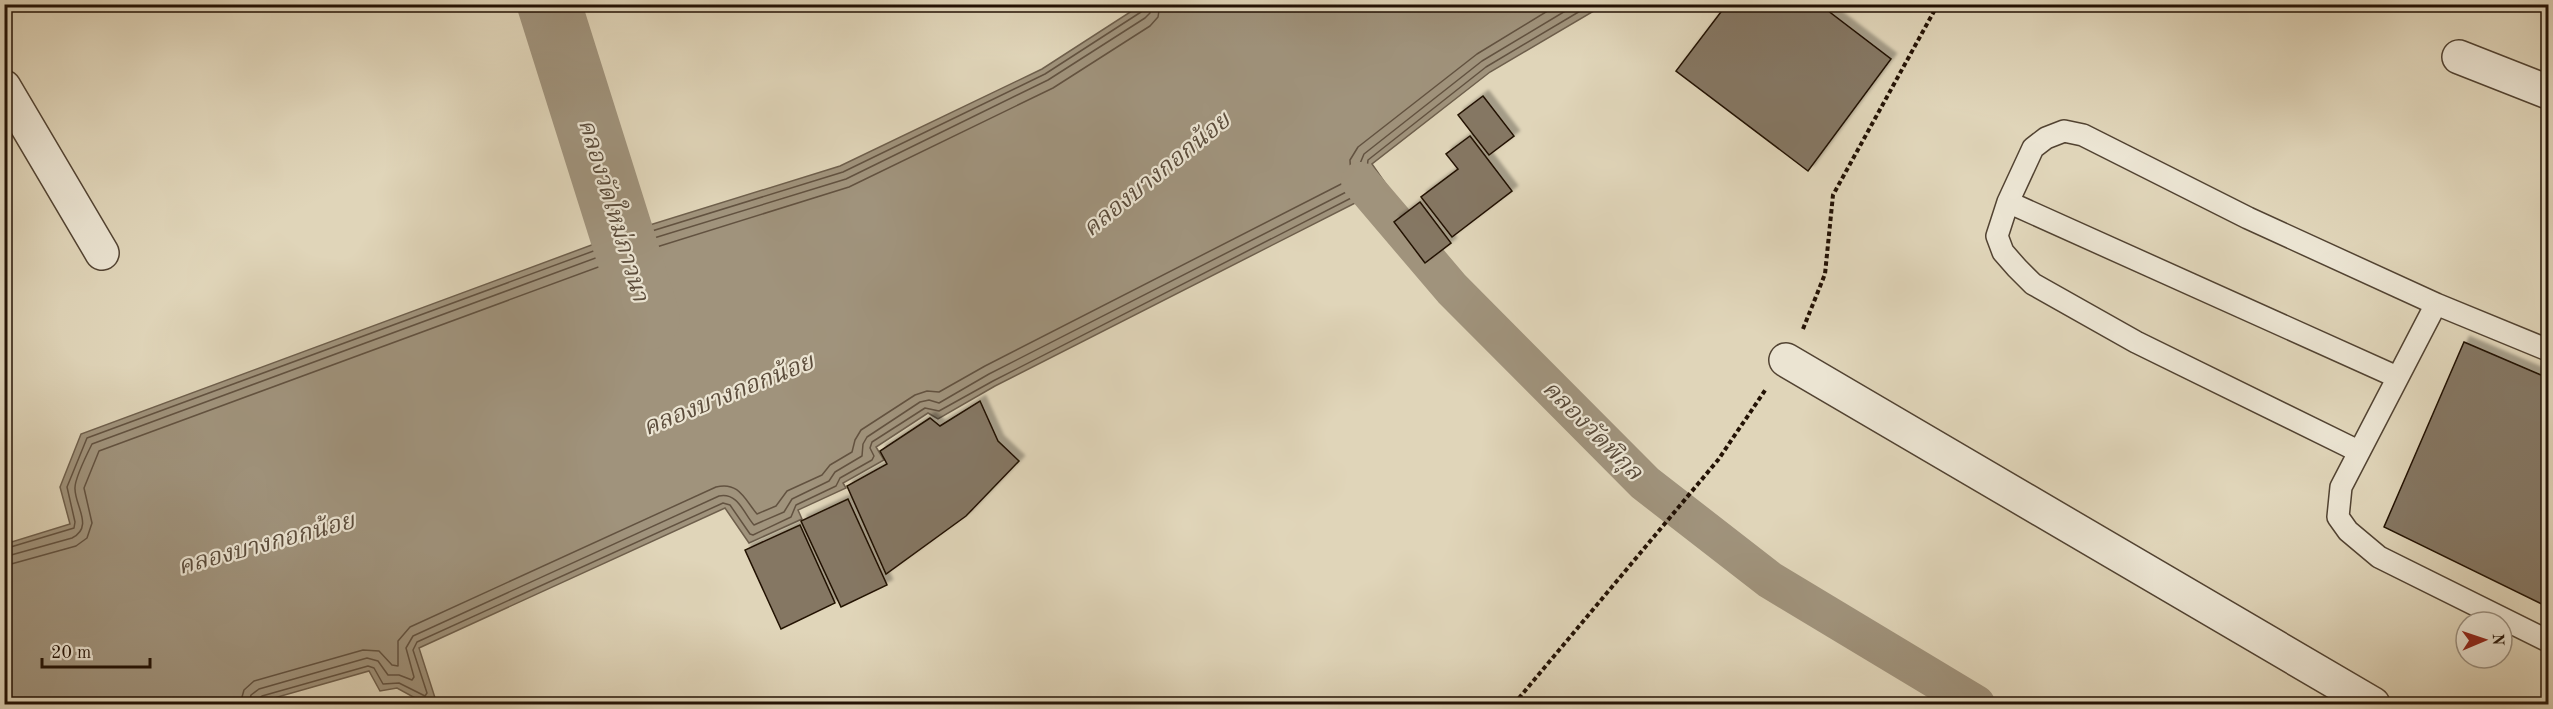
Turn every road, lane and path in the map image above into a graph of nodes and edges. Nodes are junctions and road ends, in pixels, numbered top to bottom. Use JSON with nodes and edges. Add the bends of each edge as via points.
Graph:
{"nodes":[{"id":1,"x":1938,"y":4,"type":"edge"},
{"id":2,"x":2459,"y":57,"type":"dead end"},
{"id":3,"x":4,"y":87,"type":"edge"},
{"id":4,"x":2548,"y":92,"type":"edge"},
{"id":5,"x":2008,"y":201,"type":"junction"},
{"id":6,"x":102,"y":254,"type":"dead end"},
{"id":7,"x":2436,"y":304,"type":"junction"},
{"id":8,"x":2548,"y":350,"type":"edge"},
{"id":9,"x":1786,"y":360,"type":"junction"},
{"id":10,"x":2397,"y":378,"type":"junction"},
{"id":11,"x":2358,"y":451,"type":"junction"},
{"id":12,"x":2548,"y":641,"type":"edge"},
{"id":13,"x":1514,"y":705,"type":"edge"},
{"id":14,"x":2373,"y":705,"type":"edge"}],
"edges":[{"from":1,"to":9,"type":"path","via":[[1833,195],[1825,274],[1806,324]]},
{"from":2,"to":4,"type":"street"},
{"from":3,"to":6,"type":"street"},
{"from":5,"to":7,"type":"lane","via":[[2033,148],[2064,131],[2083,135],[2248,218]]},
{"from":5,"to":10,"type":"lane"},
{"from":5,"to":11,"type":"lane","via":[[1998,236],[2003,252],[2033,284],[2136,342]]},
{"from":7,"to":8,"type":"lane"},
{"from":7,"to":10,"type":"lane"},
{"from":9,"to":13,"type":"path","via":[[1718,460]]},
{"from":9,"to":14,"type":"street"},
{"from":10,"to":11,"type":"lane"},
{"from":11,"to":12,"type":"lane","via":[[2341,487],[2338,504],[2338,517],[2348,531],[2379,556]]}]}
